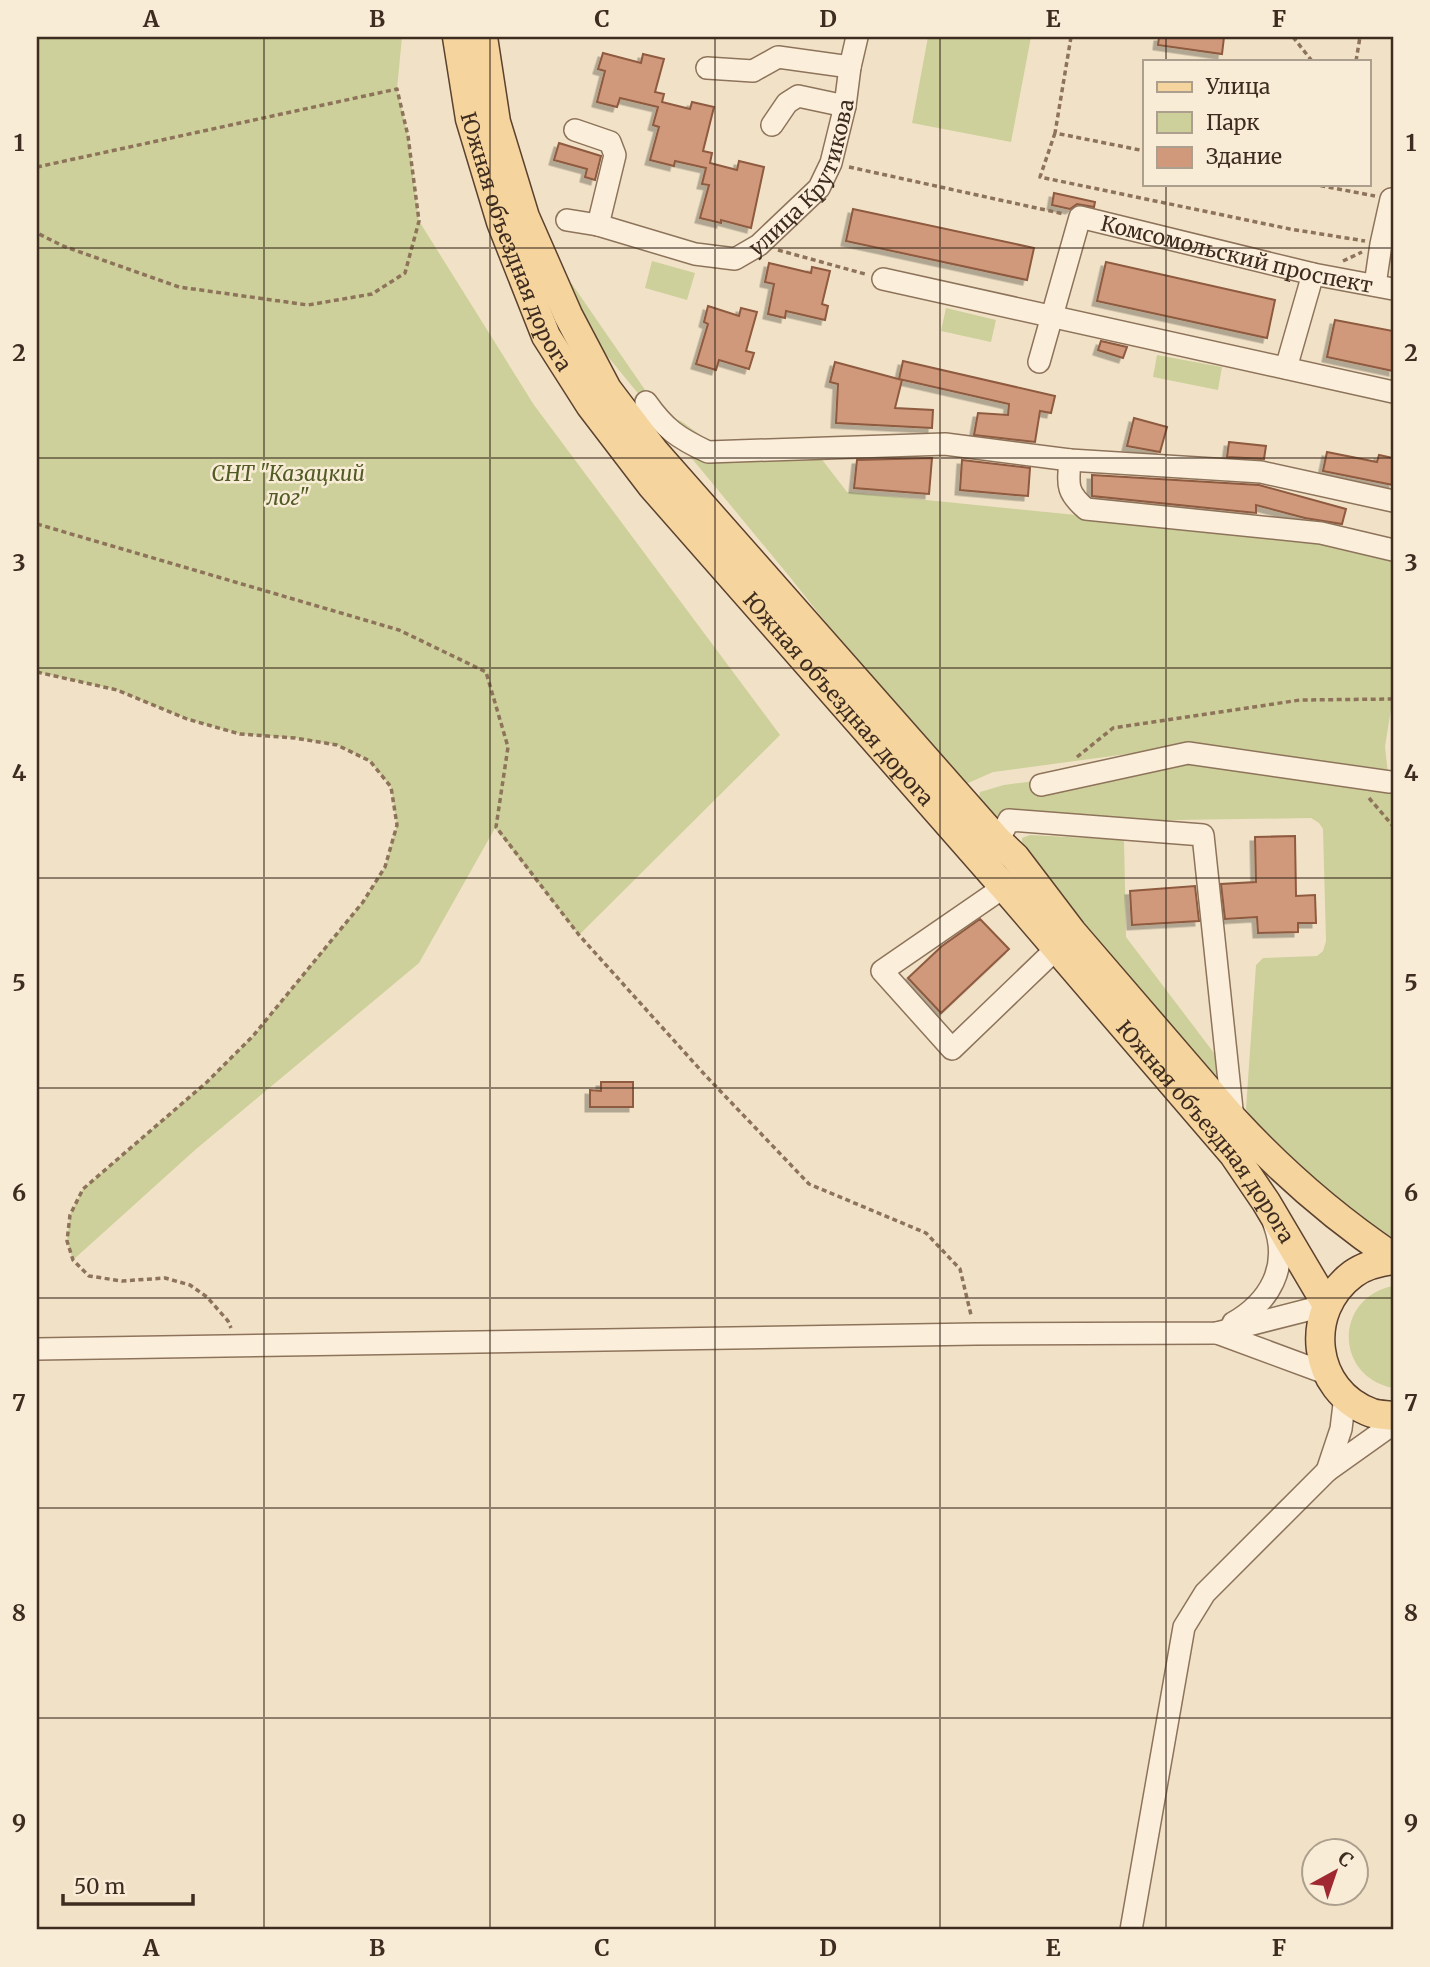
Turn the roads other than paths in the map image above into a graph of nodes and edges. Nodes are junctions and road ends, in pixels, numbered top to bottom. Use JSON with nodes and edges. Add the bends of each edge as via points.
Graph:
{"nodes":[{"id":1,"x":457,"y":37,"type":"edge"},
{"id":2,"x":483,"y":37,"type":"edge"},
{"id":3,"x":857,"y":37,"type":"edge"},
{"id":4,"x":850,"y":67,"type":"junction"},
{"id":5,"x":707,"y":68,"type":"dead end"},
{"id":6,"x":845,"y":106,"type":"junction"},
{"id":7,"x":772,"y":125,"type":"dead end"},
{"id":8,"x":575,"y":130,"type":"dead end"},
{"id":9,"x":1392,"y":200,"type":"edge"},
{"id":10,"x":567,"y":220,"type":"dead end"},
{"id":11,"x":598,"y":225,"type":"junction"},
{"id":12,"x":1314,"y":274,"type":"junction"},
{"id":13,"x":883,"y":279,"type":"road end"},
{"id":14,"x":1384,"y":287,"type":"edge"},
{"id":15,"x":1052,"y":315,"type":"junction"},
{"id":16,"x":1040,"y":362,"type":"dead end"},
{"id":17,"x":1286,"y":368,"type":"junction"},
{"id":18,"x":1393,"y":392,"type":"edge"},
{"id":19,"x":646,"y":402,"type":"dead end"},
{"id":20,"x":1070,"y":460,"type":"junction"},
{"id":21,"x":1393,"y":500,"type":"edge"},
{"id":22,"x":1393,"y":550,"type":"edge"},
{"id":23,"x":1390,"y":782,"type":"dead end"},
{"id":24,"x":1041,"y":785,"type":"dead end"},
{"id":25,"x":987,"y":849,"type":"junction"},
{"id":26,"x":1004,"y":887,"type":"junction"},
{"id":27,"x":1056,"y":949,"type":"junction"},
{"id":28,"x":1233,"y":1119,"type":"junction"},
{"id":29,"x":1266,"y":1202,"type":"junction"},
{"id":30,"x":1393,"y":1259,"type":"edge"},
{"id":31,"x":1327,"y":1305,"type":"junction"},
{"id":32,"x":1217,"y":1332,"type":"junction"},
{"id":33,"x":37,"y":1349,"type":"edge"},
{"id":34,"x":1336,"y":1385,"type":"junction"},
{"id":35,"x":1393,"y":1416,"type":"edge"},
{"id":36,"x":1393,"y":1424,"type":"edge"},
{"id":37,"x":1327,"y":1471,"type":"junction"},
{"id":38,"x":1131,"y":1930,"type":"edge"}],
"edges":[{"from":1,"to":25,"type":"main road","name":"Южная объездная дорога","via":[[470,119],[501,222],[546,336],[590,405],[652,486]]},
{"from":2,"to":25,"type":"main road","name":"Южная объездная дорога","via":[[496,122],[525,217],[607,389],[654,451],[771,581]]},
{"from":3,"to":4,"type":"street","name":"улица Крутикова"},
{"from":4,"to":5,"type":"street","via":[[778,57],[752,71]]},
{"from":4,"to":6,"type":"street","name":"улица Крутикова"},
{"from":6,"to":7,"type":"street","via":[[798,96],[786,103]]},
{"from":6,"to":11,"type":"street","name":"улица Крутикова","via":[[831,163],[819,188],[759,245],[735,259],[695,254]]},
{"from":8,"to":11,"type":"street","via":[[610,142],[615,155]]},
{"from":9,"to":14,"type":"street","via":[[1381,244]]},
{"from":10,"to":11,"type":"street","name":"улица Крутикова"},
{"from":12,"to":14,"type":"street","name":"Комсомольский проспект"},
{"from":12,"to":15,"type":"street","name":"Комсомольский проспект","via":[[1080,217]]},
{"from":12,"to":17,"type":"street"},
{"from":13,"to":15,"type":"street"},
{"from":15,"to":16,"type":"street"},
{"from":15,"to":17,"type":"street"},
{"from":17,"to":18,"type":"street"},
{"from":19,"to":20,"type":"street","via":[[662,425],[708,452],[945,444]]},
{"from":20,"to":21,"type":"street","via":[[1261,472]]},
{"from":20,"to":22,"type":"street","via":[[1068,487],[1086,509],[1321,533]]},
{"from":23,"to":24,"type":"street","via":[[1188,753]]},
{"from":25,"to":26,"type":"main road","name":"Южная объездная дорога"},
{"from":25,"to":28,"type":"main road","name":"Южная объездная дорога","via":[[1015,858],[1072,932]]},
{"from":25,"to":28,"type":"street","via":[[1009,820],[1203,835]]},
{"from":26,"to":27,"type":"main road","name":"Южная объездная дорога"},
{"from":26,"to":27,"type":"street","via":[[882,971],[952,1049]]},
{"from":27,"to":29,"type":"main road","name":"Южная объездная дорога","via":[[1234,1155]]},
{"from":28,"to":30,"type":"main road","name":"Южная объездная дорога","via":[[1317,1200]]},
{"from":29,"to":31,"type":"main road","name":"Южная объездная дорога"},
{"from":29,"to":32,"type":"street","via":[[1279,1236],[1275,1279],[1264,1300]]},
{"from":30,"to":31,"type":"main road","via":[[1355,1272]]},
{"from":31,"to":32,"type":"street"},
{"from":31,"to":34,"type":"main road","via":[[1320,1327],[1320,1351]]},
{"from":32,"to":33,"type":"street"},
{"from":32,"to":34,"type":"street"},
{"from":34,"to":35,"type":"main road","via":[[1372,1413]]},
{"from":34,"to":37,"type":"street","via":[[1341,1429]]},
{"from":36,"to":37,"type":"street"},
{"from":37,"to":38,"type":"street","via":[[1205,1593],[1184,1627]]}]}
